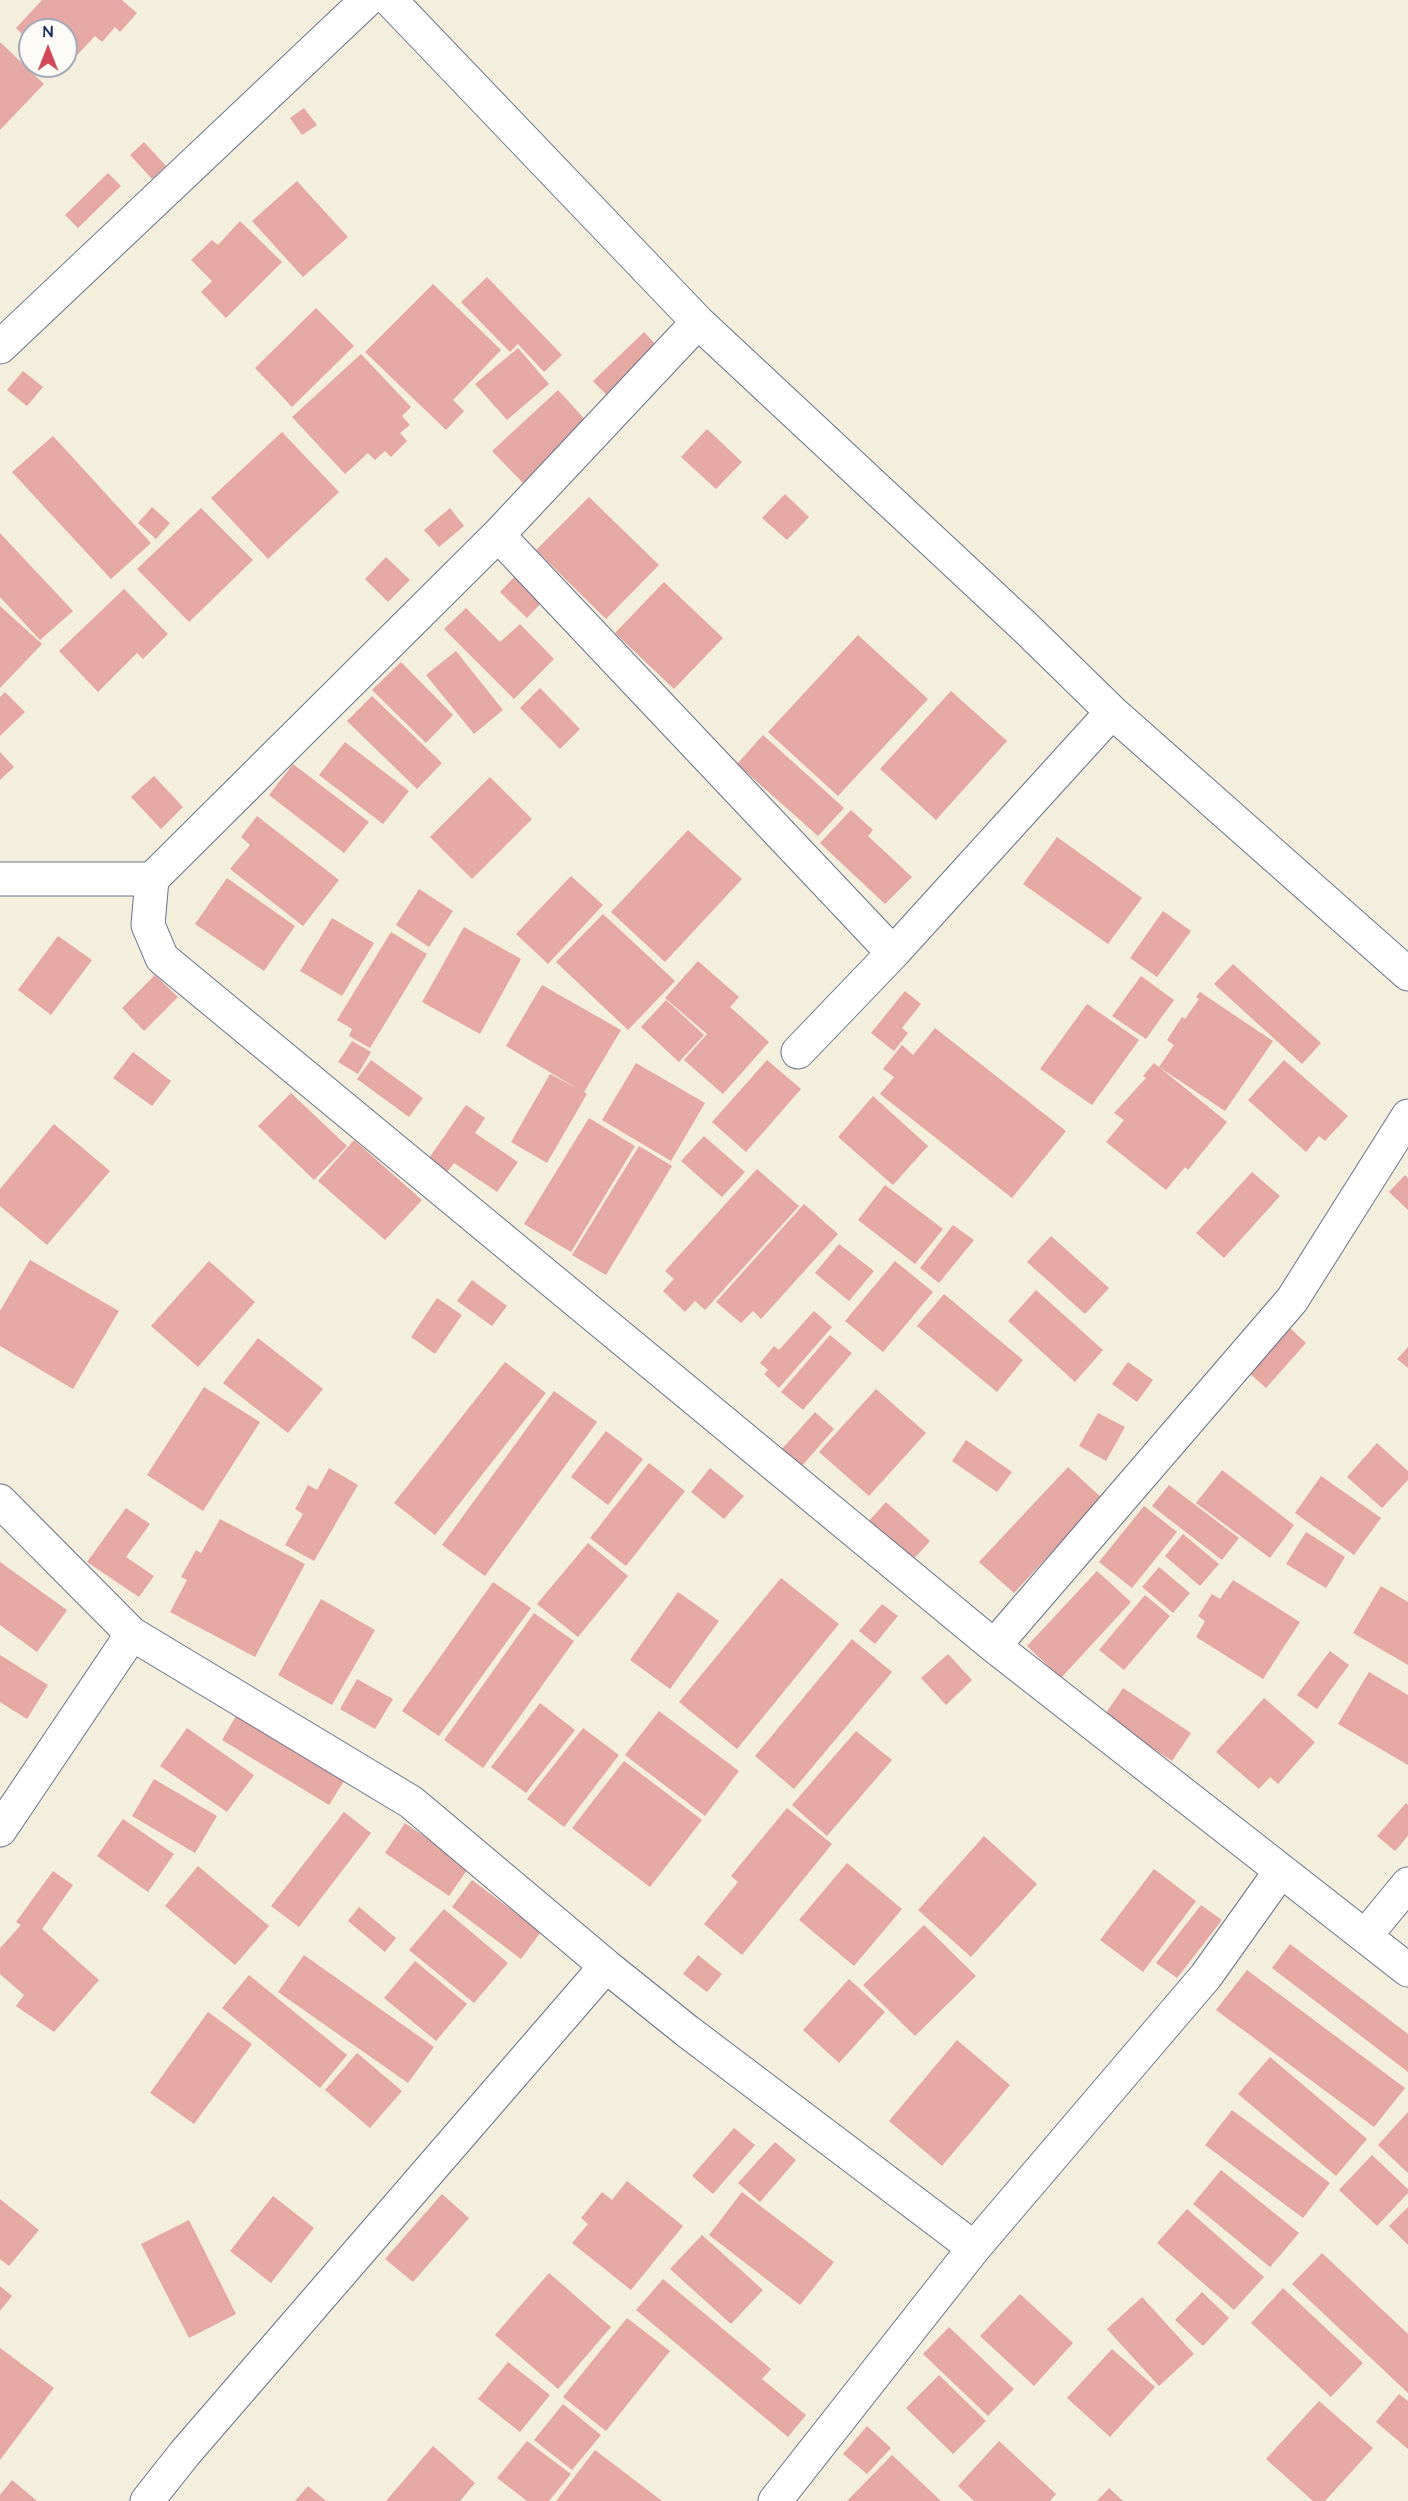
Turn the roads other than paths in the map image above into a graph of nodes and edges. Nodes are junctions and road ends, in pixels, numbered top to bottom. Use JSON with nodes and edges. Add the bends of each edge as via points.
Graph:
{"nodes":[{"id":1,"x":367,"y":0,"type":"edge"},
{"id":2,"x":390,"y":0,"type":"edge"},
{"id":3,"x":698,"y":322,"type":"junction"},
{"id":4,"x":0,"y":347,"type":"edge"},
{"id":5,"x":498,"y":535,"type":"junction"},
{"id":6,"x":1112,"y":712,"type":"junction"},
{"id":7,"x":0,"y":879,"type":"edge"},
{"id":8,"x":152,"y":879,"type":"junction"},
{"id":9,"x":893,"y":953,"type":"junction"},
{"id":10,"x":1408,"y":974,"type":"edge"},
{"id":11,"x":798,"y":1052,"type":"dead end"},
{"id":12,"x":1408,"y":1116,"type":"edge"},
{"id":13,"x":0,"y":1502,"type":"edge"},
{"id":14,"x":132,"y":1634,"type":"junction"},
{"id":15,"x":994,"y":1646,"type":"junction"},
{"id":16,"x":0,"y":1830,"type":"edge"},
{"id":17,"x":1280,"y":1872,"type":"junction"},
{"id":18,"x":1408,"y":1884,"type":"edge"},
{"id":19,"x":1366,"y":1935,"type":"junction"},
{"id":20,"x":606,"y":1966,"type":"junction"},
{"id":21,"x":1408,"y":1970,"type":"edge"},
{"id":22,"x":974,"y":2248,"type":"junction"},
{"id":23,"x":147,"y":2501,"type":"edge"},
{"id":24,"x":775,"y":2501,"type":"edge"}],
"edges":[{"from":1,"to":4,"type":"street"},
{"from":2,"to":3,"type":"street"},
{"from":3,"to":5,"type":"street"},
{"from":3,"to":6,"type":"street"},
{"from":5,"to":8,"type":"street"},
{"from":5,"to":9,"type":"street"},
{"from":6,"to":9,"type":"street"},
{"from":6,"to":10,"type":"street"},
{"from":7,"to":8,"type":"street"},
{"from":8,"to":15,"type":"street","via":[[148,926],[162,958]]},
{"from":9,"to":11,"type":"street"},
{"from":12,"to":15,"type":"street","via":[[1292,1300]]},
{"from":13,"to":14,"type":"street"},
{"from":14,"to":16,"type":"street"},
{"from":14,"to":20,"type":"street","via":[[411,1802]]},
{"from":15,"to":17,"type":"street"},
{"from":17,"to":19,"type":"street"},
{"from":17,"to":22,"type":"street","via":[[1206,1976]]},
{"from":18,"to":19,"type":"street"},
{"from":19,"to":21,"type":"street"},
{"from":20,"to":22,"type":"street"},
{"from":20,"to":23,"type":"street"},
{"from":22,"to":24,"type":"street"}]}
